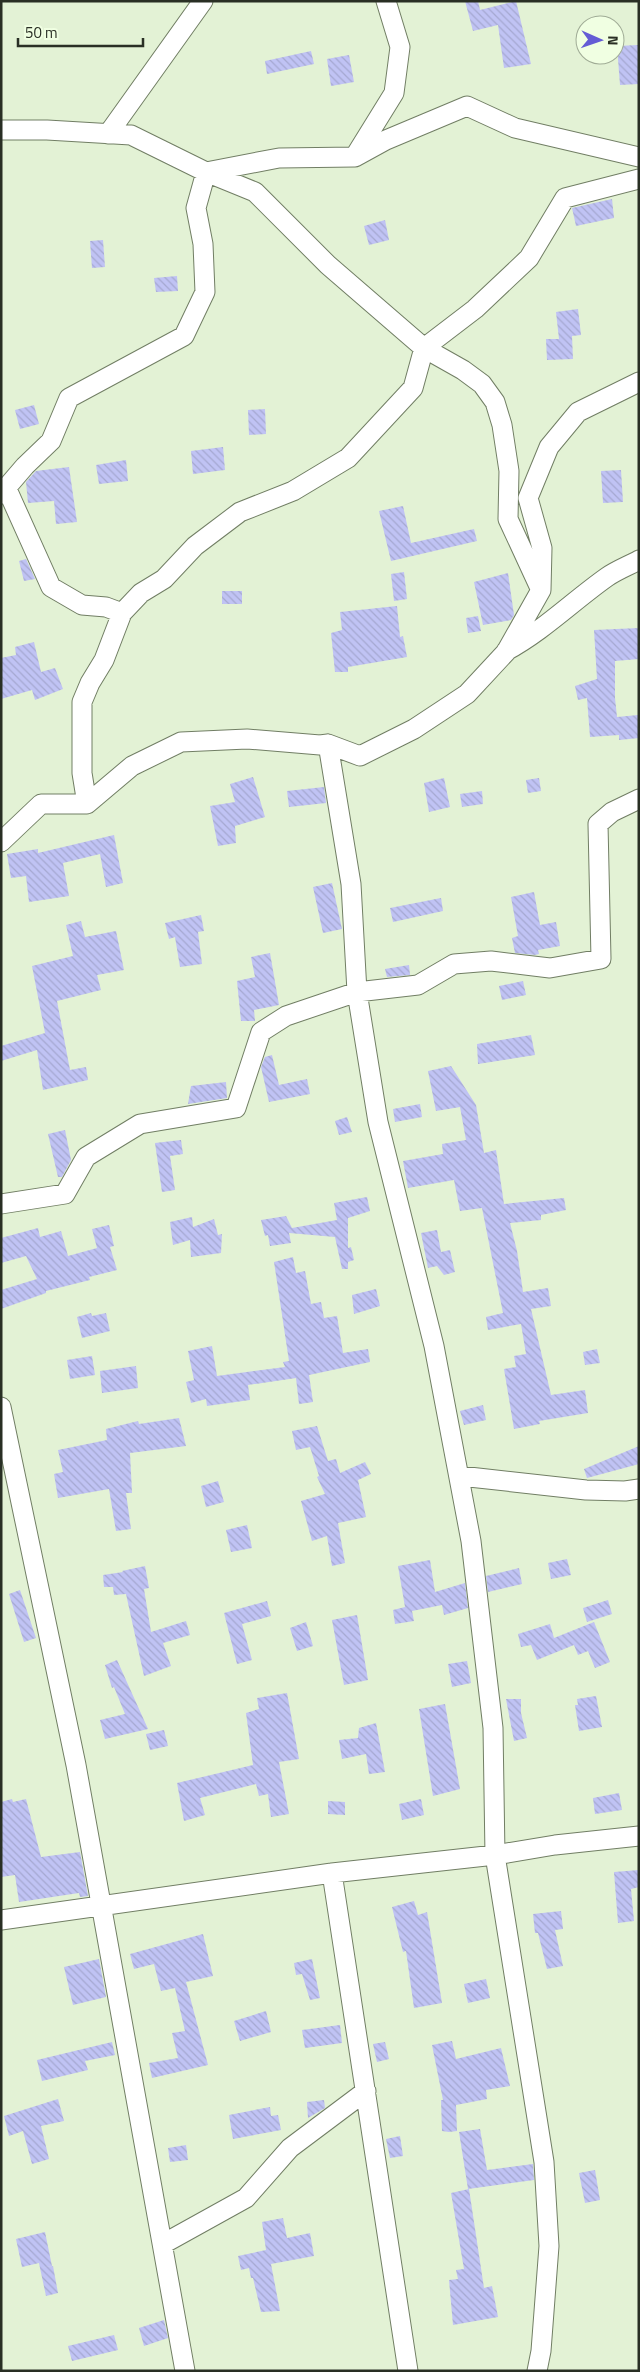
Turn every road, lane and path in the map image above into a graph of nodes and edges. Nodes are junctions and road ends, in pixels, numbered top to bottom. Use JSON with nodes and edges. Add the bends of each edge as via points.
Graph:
{"nodes":[{"id":1,"x":203,"y":1,"type":"edge"},
{"id":2,"x":386,"y":1,"type":"edge"},
{"id":3,"x":1,"y":130,"type":"edge"},
{"id":4,"x":108,"y":134,"type":"junction"},
{"id":5,"x":355,"y":157,"type":"junction"},
{"id":6,"x":639,"y":157,"type":"edge"},
{"id":7,"x":206,"y":172,"type":"junction"},
{"id":8,"x":639,"y":178,"type":"edge"},
{"id":9,"x":424,"y":348,"type":"junction"},
{"id":10,"x":639,"y":382,"type":"edge"},
{"id":11,"x":4,"y":491,"type":"edge"},
{"id":12,"x":639,"y":560,"type":"edge"},
{"id":13,"x":541,"y":590,"type":"junction"},
{"id":14,"x":122,"y":614,"type":"junction"},
{"id":15,"x":506,"y":652,"type":"junction"},
{"id":16,"x":328,"y":744,"type":"junction"},
{"id":17,"x":639,"y":799,"type":"edge"},
{"id":18,"x":87,"y":804,"type":"junction"},
{"id":19,"x":1,"y":842,"type":"edge"},
{"id":20,"x":357,"y":992,"type":"junction"},
{"id":21,"x":1,"y":1204,"type":"edge"},
{"id":22,"x":1,"y":1407,"type":"edge"},
{"id":23,"x":460,"y":1476,"type":"junction"},
{"id":24,"x":639,"y":1489,"type":"edge"},
{"id":25,"x":639,"y":1836,"type":"edge"},
{"id":26,"x":495,"y":1855,"type":"junction"},
{"id":27,"x":332,"y":1873,"type":"junction"},
{"id":28,"x":102,"y":1907,"type":"junction"},
{"id":29,"x":1,"y":1920,"type":"edge"},
{"id":30,"x":366,"y":2092,"type":"junction"},
{"id":31,"x":163,"y":2244,"type":"junction"},
{"id":32,"x":185,"y":2371,"type":"edge"},
{"id":33,"x":408,"y":2371,"type":"edge"},
{"id":34,"x":537,"y":2371,"type":"edge"}],
"edges":[{"from":1,"to":4,"type":"street"},
{"from":2,"to":5,"type":"street","via":[[400,47],[394,93]]},
{"from":3,"to":4,"type":"street"},
{"from":4,"to":7,"type":"street","via":[[131,135]]},
{"from":5,"to":6,"type":"street","via":[[386,140],[467,106],[515,128]]},
{"from":5,"to":7,"type":"street","via":[[279,158]]},
{"from":7,"to":9,"type":"street","via":[[255,192],[328,265]]},
{"from":7,"to":11,"type":"street","via":[[196,208],[203,244],[205,292],[184,336],[69,398],[51,441]]},
{"from":8,"to":9,"type":"street","via":[[565,198],[529,258],[475,309]]},
{"from":9,"to":13,"type":"street","via":[[464,370],[482,384],[494,402],[502,425],[508,471],[508,519]]},
{"from":9,"to":14,"type":"street","via":[[413,388],[348,458],[293,491],[240,512],[195,546],[164,579],[141,593]]},
{"from":10,"to":13,"type":"street","via":[[578,412],[549,447],[528,498],[542,548]]},
{"from":11,"to":14,"type":"street","via":[[51,587],[82,605],[106,607]]},
{"from":12,"to":15,"type":"street","via":[[609,576],[531,637]]},
{"from":13,"to":15,"type":"street"},
{"from":14,"to":18,"type":"street","via":[[104,660],[82,702],[82,773]]},
{"from":15,"to":16,"type":"street","via":[[467,694],[414,729],[360,756]]},
{"from":16,"to":18,"type":"street","via":[[247,739],[181,742],[132,766]]},
{"from":16,"to":20,"type":"street","via":[[351,884]]},
{"from":17,"to":20,"type":"street","via":[[612,812],[598,824],[601,959],[550,968],[491,960],[454,964],[418,984]]},
{"from":18,"to":19,"type":"street","via":[[41,804]]},
{"from":20,"to":21,"type":"street","via":[[286,1016],[261,1032],[236,1108],[140,1124],[86,1157],[65,1194]]},
{"from":20,"to":23,"type":"street","via":[[382,1140],[434,1346]]},
{"from":22,"to":28,"type":"street","via":[[76,1765]]},
{"from":23,"to":24,"type":"street","via":[[586,1490]]},
{"from":23,"to":26,"type":"street","via":[[493,1728]]},
{"from":25,"to":26,"type":"street"},
{"from":26,"to":27,"type":"street"},
{"from":26,"to":34,"type":"street","via":[[544,2162],[550,2246]]},
{"from":27,"to":28,"type":"street"},
{"from":27,"to":30,"type":"street"},
{"from":28,"to":29,"type":"street"},
{"from":28,"to":31,"type":"street"},
{"from":30,"to":31,"type":"street","via":[[290,2148],[246,2198]]},
{"from":30,"to":33,"type":"street"},
{"from":31,"to":32,"type":"street"}]}
